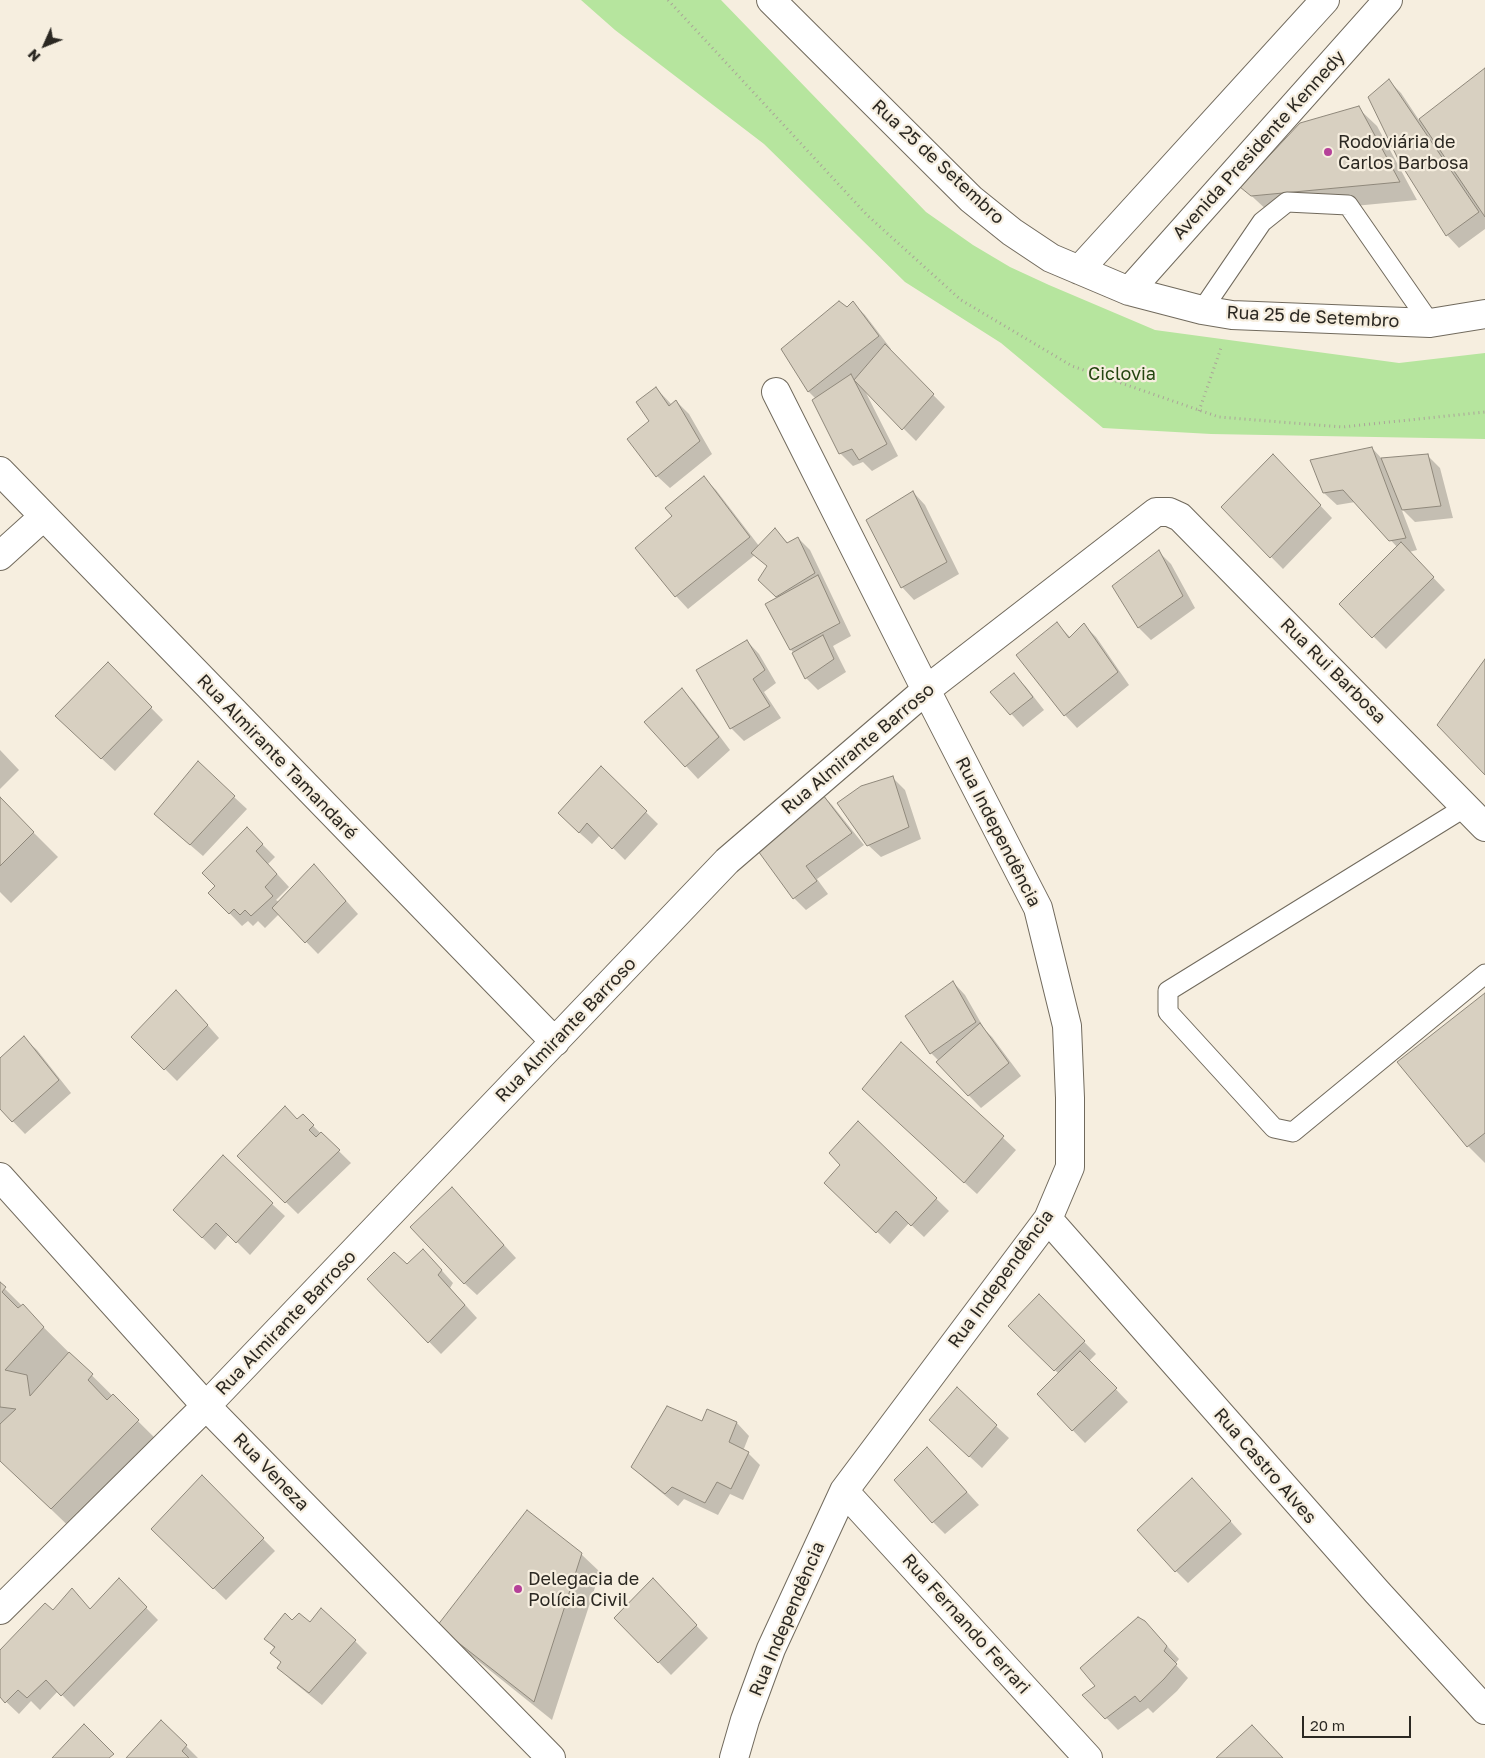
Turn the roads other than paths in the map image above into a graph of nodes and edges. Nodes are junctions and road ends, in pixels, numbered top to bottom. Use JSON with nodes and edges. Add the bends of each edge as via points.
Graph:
{"nodes":[{"id":1,"x":771,"y":0,"type":"edge"},
{"id":2,"x":1325,"y":0,"type":"edge"},
{"id":3,"x":1388,"y":0,"type":"edge"},
{"id":4,"x":1080,"y":270,"type":"junction"},
{"id":5,"x":1129,"y":290,"type":"junction"},
{"id":6,"x":1202,"y":310,"type":"junction"},
{"id":7,"x":1485,"y":314,"type":"edge"},
{"id":8,"x":1430,"y":323,"type":"junction"},
{"id":9,"x":776,"y":392,"type":"dead end"},
{"id":10,"x":0,"y":471,"type":"edge"},
{"id":11,"x":43,"y":517,"type":"junction"},
{"id":12,"x":1180,"y":517,"type":"joint"},
{"id":13,"x":0,"y":556,"type":"edge"},
{"id":14,"x":926,"y":690,"type":"junction"},
{"id":15,"x":1467,"y":806,"type":"junction"},
{"id":16,"x":1485,"y":827,"type":"edge"},
{"id":17,"x":1485,"y":974,"type":"edge"},
{"id":18,"x":555,"y":1042,"type":"junction"},
{"id":19,"x":0,"y":1177,"type":"edge"},
{"id":20,"x":1048,"y":1219,"type":"junction"},
{"id":21,"x":206,"y":1406,"type":"junction"},
{"id":22,"x":844,"y":1491,"type":"junction"},
{"id":23,"x":0,"y":1610,"type":"edge"},
{"id":24,"x":1485,"y":1710,"type":"edge"},
{"id":25,"x":551,"y":1758,"type":"edge"},
{"id":26,"x":734,"y":1758,"type":"edge"},
{"id":27,"x":1088,"y":1758,"type":"edge"}],
"edges":[{"from":1,"to":4,"type":"street","name":"Rua 25 de Setembro","via":[[971,199],[1051,258]]},
{"from":2,"to":4,"type":"street"},
{"from":3,"to":5,"type":"street","name":"Avenida Presidente Kennedy"},
{"from":4,"to":5,"type":"street","name":"Rua 25 de Setembro"},
{"from":5,"to":6,"type":"street","name":"Rua 25 de Setembro"},
{"from":6,"to":8,"type":"street","name":"Rua 25 de Setembro","via":[[1232,315]]},
{"from":6,"to":8,"type":"lane","via":[[1262,222],[1287,202],[1348,205]]},
{"from":7,"to":8,"type":"street","name":"Rua 25 de Setembro"},
{"from":9,"to":14,"type":"street","name":"Rua Independência"},
{"from":10,"to":11,"type":"street","name":"Rua Almirante Tamandaré"},
{"from":11,"to":13,"type":"street"},
{"from":11,"to":18,"type":"street","name":"Rua Almirante Tamandaré"},
{"from":12,"to":14,"type":"street","name":"Rua Almirante Barroso","via":[[1169,512],[1156,512]]},
{"from":12,"to":15,"type":"street","name":"Rua Rui Barbosa"},
{"from":14,"to":18,"type":"street","name":"Rua Almirante Barroso","via":[[727,861]]},
{"from":14,"to":20,"type":"street","name":"Rua Independência","via":[[1038,908],[1067,1026],[1070,1167]]},
{"from":15,"to":16,"type":"street","name":"Rua Rui Barbosa"},
{"from":15,"to":17,"type":"lane","via":[[1168,991],[1168,1012],[1274,1128],[1293,1132]]},
{"from":18,"to":21,"type":"street","name":"Rua Almirante Barroso"},
{"from":19,"to":21,"type":"street","name":"Rua Veneza"},
{"from":20,"to":22,"type":"street","name":"Rua Independência"},
{"from":20,"to":24,"type":"street","name":"Rua Castro Alves"},
{"from":21,"to":23,"type":"street","name":"Rua Almirante Barroso"},
{"from":21,"to":25,"type":"street","name":"Rua Veneza"},
{"from":22,"to":26,"type":"street","name":"Rua Independência","via":[[771,1649]]},
{"from":22,"to":27,"type":"street","name":"Rua Fernando Ferrari"}]}
